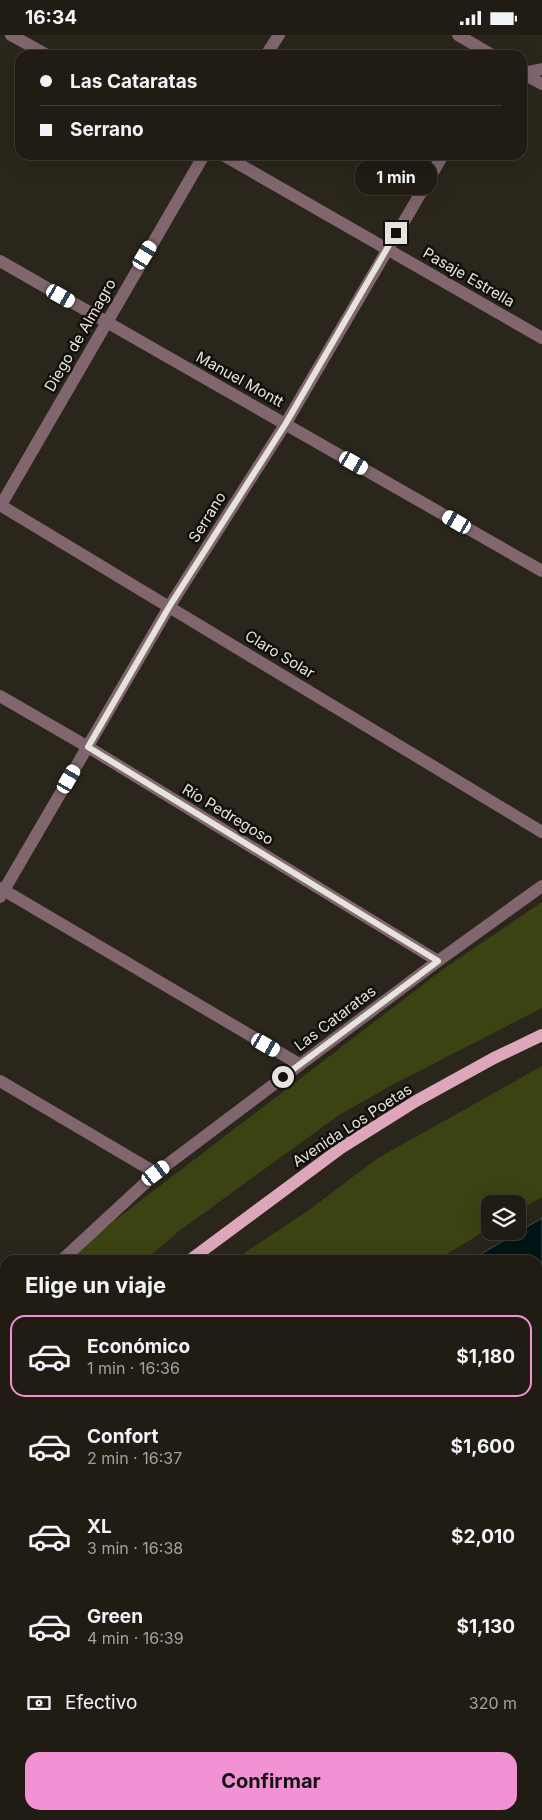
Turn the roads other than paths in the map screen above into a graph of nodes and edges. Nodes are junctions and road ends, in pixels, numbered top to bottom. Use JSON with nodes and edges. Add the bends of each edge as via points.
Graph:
{"nodes":[{"id":1,"x":11,"y":35,"type":"edge"},
{"id":2,"x":279,"y":35,"type":"edge"},
{"id":3,"x":458,"y":35,"type":"edge"},
{"id":4,"x":38,"y":50,"type":"edge"},
{"id":5,"x":269,"y":50,"type":"edge"},
{"id":6,"x":484,"y":50,"type":"edge"},
{"id":7,"x":542,"y":69,"type":"edge"},
{"id":8,"x":527,"y":72,"type":"edge"},
{"id":9,"x":527,"y":76,"type":"edge"},
{"id":10,"x":542,"y":85,"type":"edge"},
{"id":11,"x":201,"y":160,"type":"edge"},
{"id":12,"x":232,"y":160,"type":"edge"},
{"id":13,"x":440,"y":160,"type":"edge"},
{"id":14,"x":387,"y":249,"type":"junction"},
{"id":15,"x":0,"y":261,"type":"edge"},
{"id":16,"x":106,"y":322,"type":"junction"},
{"id":17,"x":542,"y":338,"type":"edge"},
{"id":18,"x":286,"y":423,"type":"junction"},
{"id":19,"x":0,"y":505,"type":"edge"},
{"id":20,"x":542,"y":571,"type":"edge"},
{"id":21,"x":169,"y":607,"type":"junction"},
{"id":22,"x":0,"y":696,"type":"edge"},
{"id":23,"x":88,"y":747,"type":"junction"},
{"id":24,"x":542,"y":832,"type":"edge"},
{"id":25,"x":542,"y":886,"type":"edge"},
{"id":26,"x":1,"y":892,"type":"edge"},
{"id":27,"x":438,"y":961,"type":"junction"},
{"id":28,"x":542,"y":1035,"type":"edge"},
{"id":29,"x":299,"y":1065,"type":"junction"},
{"id":30,"x":0,"y":1081,"type":"edge"},
{"id":31,"x":156,"y":1173,"type":"junction"},
{"id":32,"x":67,"y":1255,"type":"edge"},
{"id":33,"x":197,"y":1255,"type":"edge"}],
"edges":[{"from":1,"to":4,"type":"street"},
{"from":2,"to":5,"type":"street"},
{"from":3,"to":6,"type":"street"},
{"from":7,"to":8,"type":"street"},
{"from":9,"to":10,"type":"street"},
{"from":11,"to":16,"type":"street","name":"Diego de Almagro"},
{"from":12,"to":14,"type":"street","name":"Pasaje Estrella"},
{"from":13,"to":14,"type":"street","name":"Serrano"},
{"from":14,"to":17,"type":"street","name":"Pasaje Estrella"},
{"from":14,"to":18,"type":"street","name":"Serrano"},
{"from":15,"to":16,"type":"street","name":"Manuel Montt"},
{"from":16,"to":18,"type":"street","name":"Manuel Montt"},
{"from":16,"to":19,"type":"street","name":"Diego de Almagro"},
{"from":18,"to":20,"type":"street","name":"Manuel Montt"},
{"from":18,"to":21,"type":"street","name":"Serrano"},
{"from":19,"to":21,"type":"street","name":"Claro Solar"},
{"from":21,"to":23,"type":"street","name":"Serrano"},
{"from":21,"to":24,"type":"street","name":"Claro Solar"},
{"from":22,"to":23,"type":"street","name":"Río Pedregoso"},
{"from":23,"to":26,"type":"street","name":"Serrano"},
{"from":23,"to":27,"type":"street","name":"Río Pedregoso"},
{"from":25,"to":27,"type":"street","name":"Las Cataratas"},
{"from":26,"to":29,"type":"street"},
{"from":27,"to":29,"type":"street","name":"Las Cataratas"},
{"from":28,"to":33,"type":"main road","name":"Avenida Los Poetas","via":[[416,1101],[341,1148]]},
{"from":29,"to":31,"type":"street","name":"Las Cataratas"},
{"from":30,"to":31,"type":"street"},
{"from":31,"to":32,"type":"street","name":"Las Cataratas"}]}
